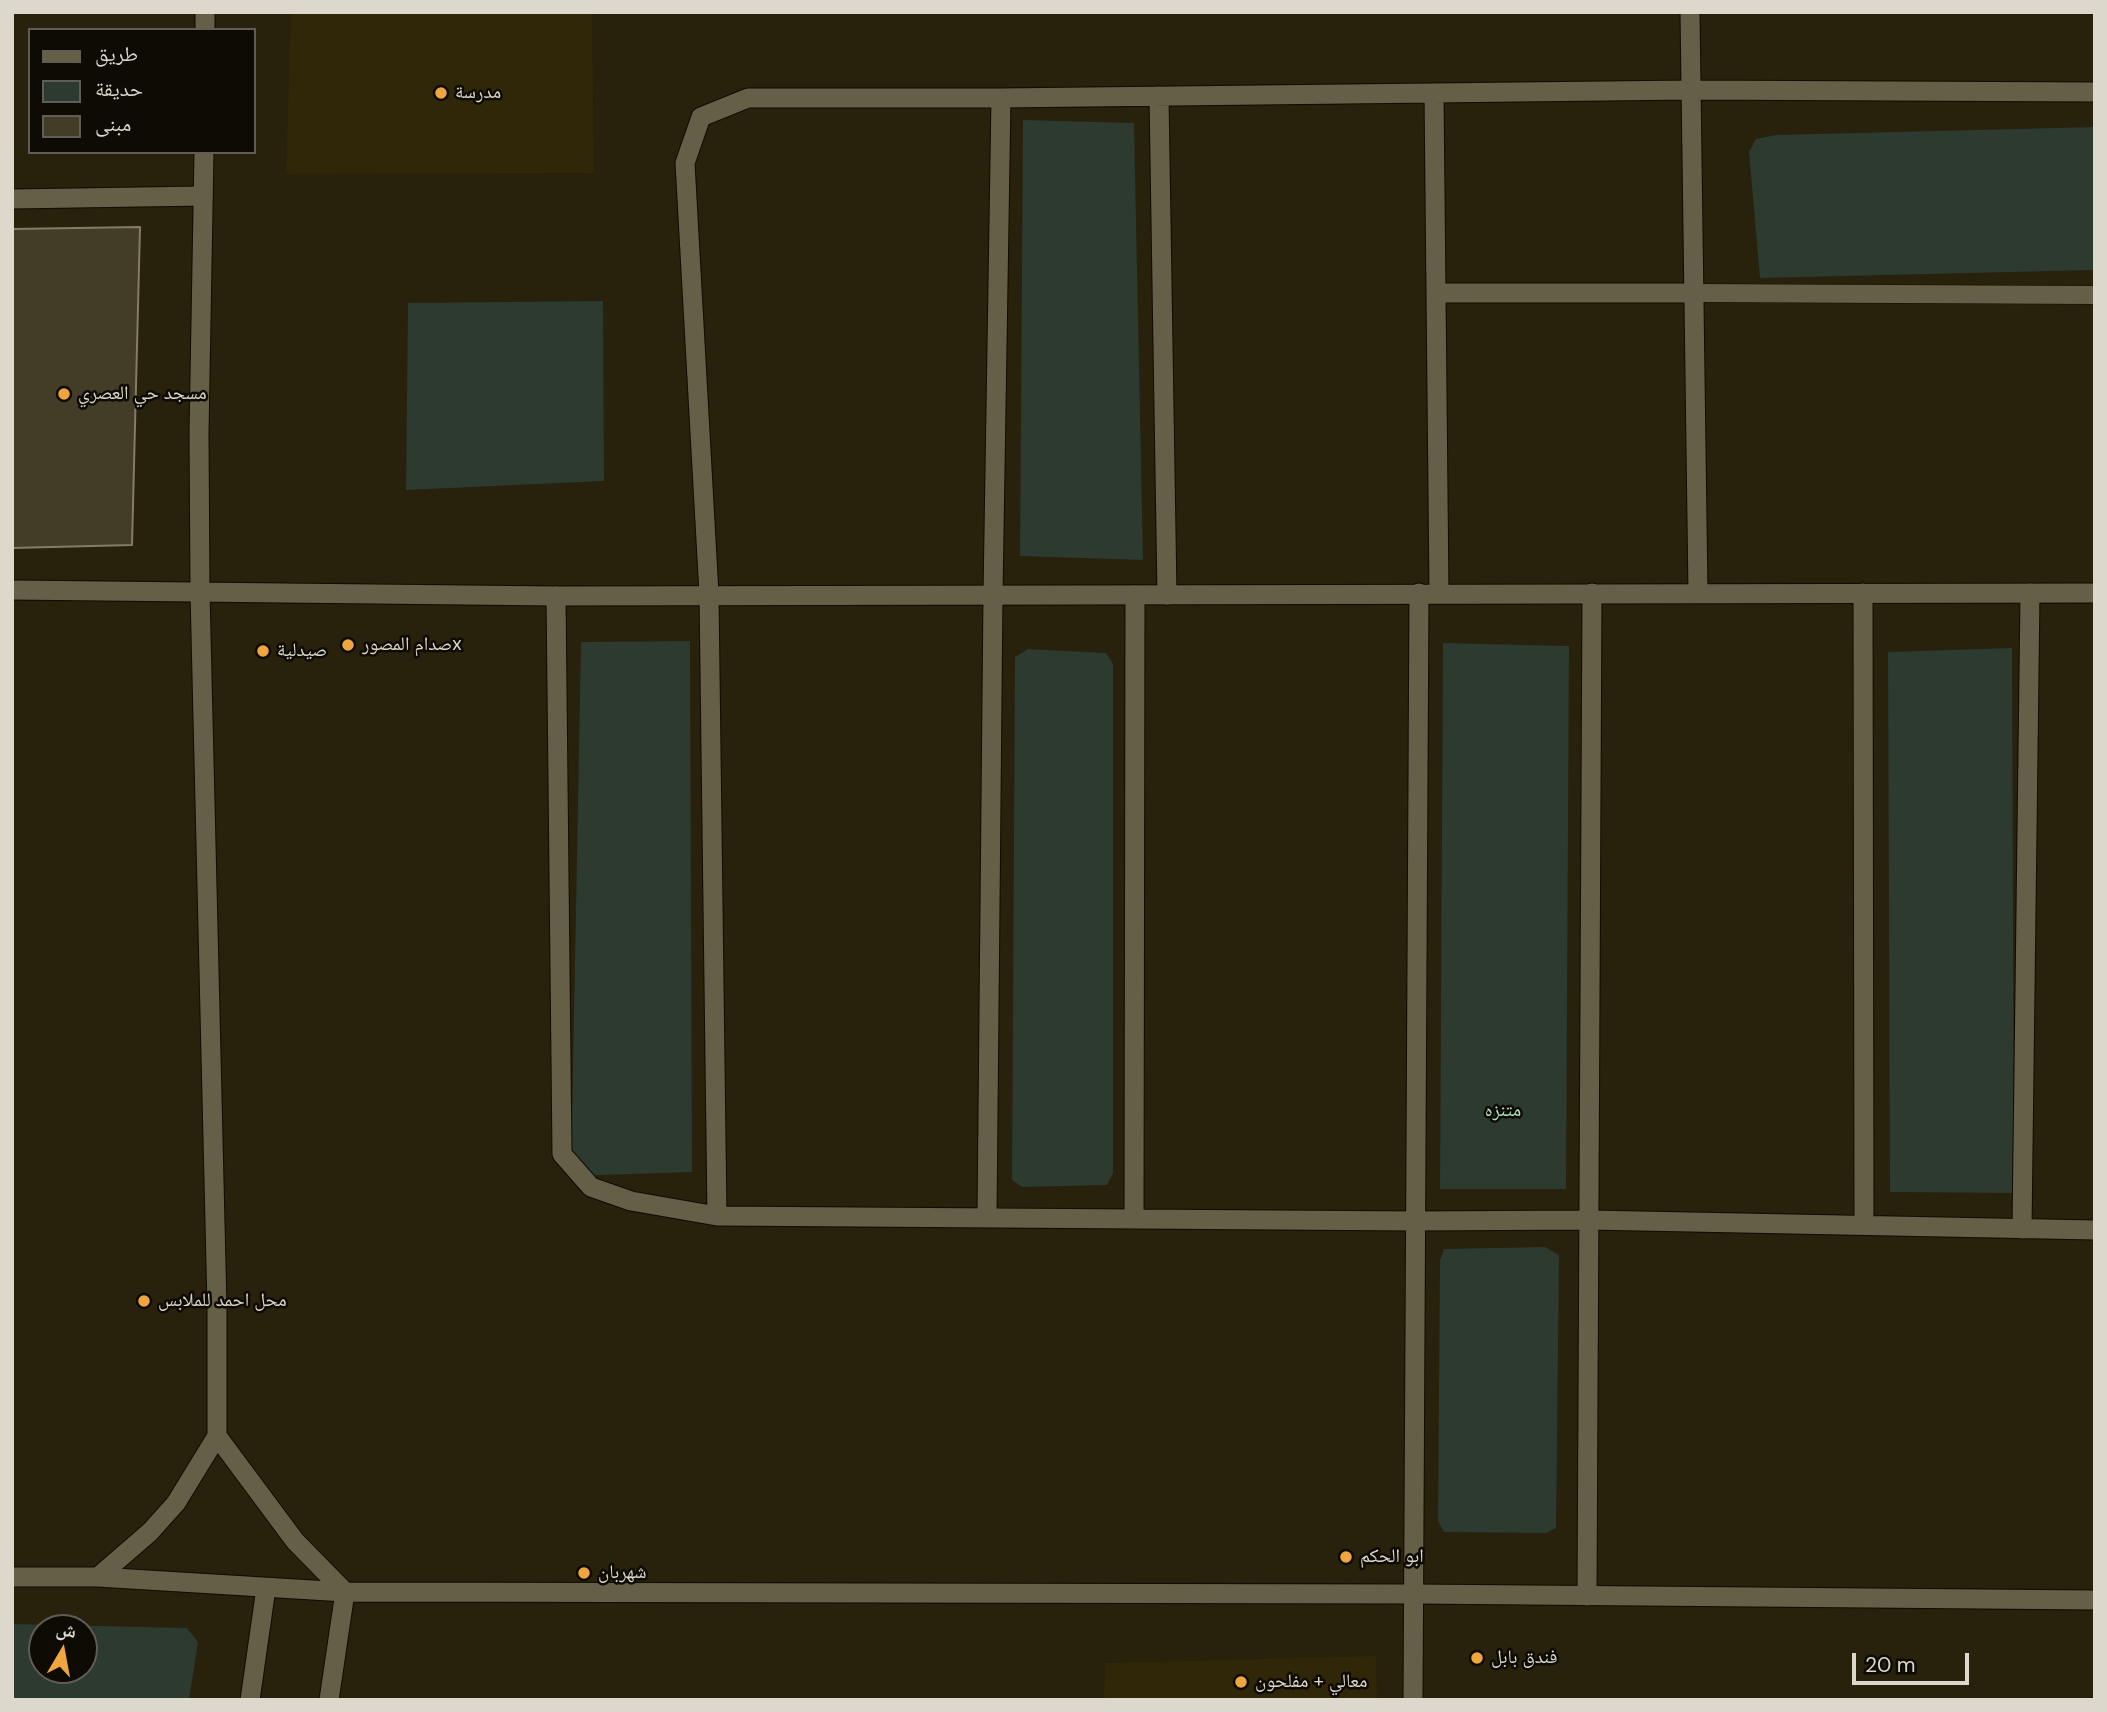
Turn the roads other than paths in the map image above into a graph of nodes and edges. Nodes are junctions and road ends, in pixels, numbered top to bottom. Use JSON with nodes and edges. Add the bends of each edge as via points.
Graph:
{"nodes":[{"id":1,"x":1690,"y":12,"type":"edge"},
{"id":2,"x":1691,"y":90,"type":"junction"},
{"id":3,"x":2095,"y":92,"type":"edge"},
{"id":4,"x":1434,"y":93,"type":"junction"},
{"id":5,"x":1159,"y":96,"type":"junction"},
{"id":6,"x":1001,"y":97,"type":"junction"},
{"id":7,"x":204,"y":154,"type":"edge"},
{"id":8,"x":203,"y":197,"type":"junction"},
{"id":9,"x":12,"y":199,"type":"edge"},
{"id":10,"x":1436,"y":293,"type":"junction"},
{"id":11,"x":1694,"y":293,"type":"junction"},
{"id":12,"x":2095,"y":295,"type":"edge"},
{"id":13,"x":12,"y":590,"type":"edge"},
{"id":14,"x":200,"y":592,"type":"junction"},
{"id":15,"x":1419,"y":593,"type":"junction"},
{"id":16,"x":1439,"y":593,"type":"junction"},
{"id":17,"x":1592,"y":593,"type":"junction"},
{"id":18,"x":1698,"y":593,"type":"junction"},
{"id":19,"x":1863,"y":593,"type":"junction"},
{"id":20,"x":2030,"y":593,"type":"junction"},
{"id":21,"x":2095,"y":593,"type":"edge"},
{"id":22,"x":709,"y":594,"type":"junction"},
{"id":23,"x":993,"y":594,"type":"junction"},
{"id":24,"x":1135,"y":595,"type":"junction"},
{"id":25,"x":1167,"y":595,"type":"junction"},
{"id":26,"x":556,"y":596,"type":"junction"},
{"id":27,"x":717,"y":1216,"type":"junction"},
{"id":28,"x":987,"y":1217,"type":"junction"},
{"id":29,"x":1134,"y":1218,"type":"junction"},
{"id":30,"x":1589,"y":1220,"type":"junction"},
{"id":31,"x":1416,"y":1221,"type":"junction"},
{"id":32,"x":1864,"y":1225,"type":"junction"},
{"id":33,"x":2022,"y":1229,"type":"junction"},
{"id":34,"x":2095,"y":1230,"type":"edge"},
{"id":35,"x":217,"y":1436,"type":"junction"},
{"id":36,"x":12,"y":1577,"type":"edge"},
{"id":37,"x":99,"y":1577,"type":"junction"},
{"id":38,"x":265,"y":1588,"type":"junction"},
{"id":39,"x":345,"y":1592,"type":"junction"},
{"id":40,"x":1415,"y":1594,"type":"junction"},
{"id":41,"x":1587,"y":1596,"type":"junction"},
{"id":42,"x":2095,"y":1600,"type":"edge"},
{"id":43,"x":250,"y":1700,"type":"edge"},
{"id":44,"x":329,"y":1700,"type":"edge"},
{"id":45,"x":1413,"y":1700,"type":"edge"}],
"edges":[{"from":1,"to":2,"type":"street"},
{"from":2,"to":3,"type":"street"},
{"from":2,"to":4,"type":"street"},
{"from":2,"to":11,"type":"street"},
{"from":4,"to":5,"type":"street"},
{"from":4,"to":10,"type":"street"},
{"from":5,"to":6,"type":"street"},
{"from":5,"to":25,"type":"street"},
{"from":6,"to":22,"type":"street","via":[[748,98],[701,117],[685,163]]},
{"from":6,"to":23,"type":"street"},
{"from":7,"to":8,"type":"street"},
{"from":8,"to":9,"type":"street"},
{"from":8,"to":14,"type":"street"},
{"from":10,"to":11,"type":"street"},
{"from":10,"to":16,"type":"street"},
{"from":11,"to":12,"type":"lane"},
{"from":11,"to":18,"type":"street"},
{"from":13,"to":14,"type":"street"},
{"from":14,"to":26,"type":"street"},
{"from":14,"to":35,"type":"street"},
{"from":15,"to":16,"type":"street"},
{"from":15,"to":25,"type":"street"},
{"from":15,"to":31,"type":"street"},
{"from":16,"to":17,"type":"street"},
{"from":17,"to":18,"type":"street"},
{"from":17,"to":30,"type":"street"},
{"from":18,"to":19,"type":"street"},
{"from":19,"to":20,"type":"street"},
{"from":19,"to":32,"type":"street"},
{"from":20,"to":21,"type":"street"},
{"from":20,"to":33,"type":"street"},
{"from":22,"to":23,"type":"street"},
{"from":22,"to":26,"type":"street"},
{"from":22,"to":27,"type":"street"},
{"from":23,"to":24,"type":"street"},
{"from":23,"to":28,"type":"street"},
{"from":24,"to":25,"type":"street"},
{"from":24,"to":29,"type":"street"},
{"from":26,"to":27,"type":"street","via":[[562,1154],[591,1187],[631,1201]]},
{"from":27,"to":28,"type":"street"},
{"from":28,"to":29,"type":"street"},
{"from":29,"to":31,"type":"street"},
{"from":30,"to":31,"type":"street"},
{"from":30,"to":32,"type":"street"},
{"from":30,"to":41,"type":"street"},
{"from":31,"to":40,"type":"street"},
{"from":32,"to":33,"type":"street"},
{"from":33,"to":34,"type":"street"},
{"from":35,"to":37,"type":"street","via":[[176,1503]]},
{"from":35,"to":39,"type":"street","via":[[281,1524]]},
{"from":36,"to":37,"type":"street"},
{"from":37,"to":38,"type":"street"},
{"from":38,"to":39,"type":"street"},
{"from":38,"to":43,"type":"street"},
{"from":39,"to":40,"type":"street"},
{"from":39,"to":44,"type":"street"},
{"from":40,"to":41,"type":"street"},
{"from":40,"to":45,"type":"street"},
{"from":41,"to":42,"type":"street"}]}
